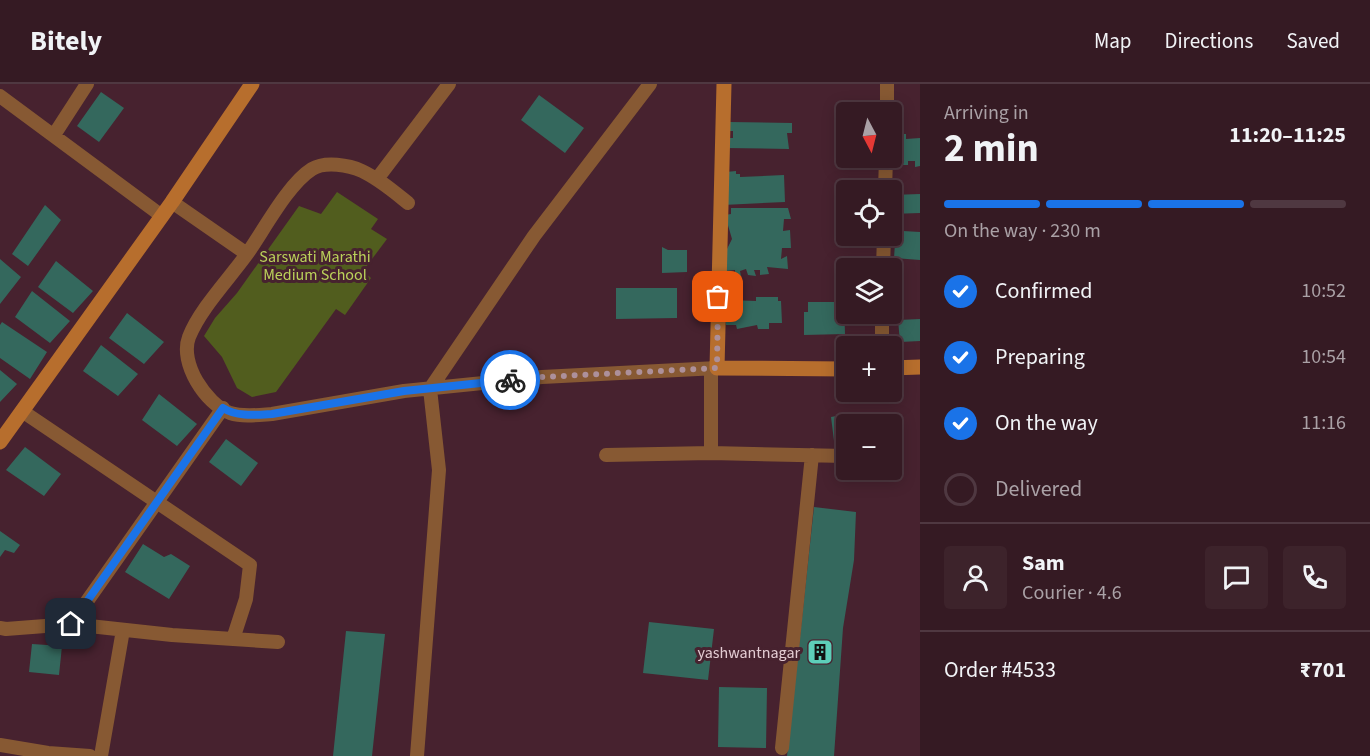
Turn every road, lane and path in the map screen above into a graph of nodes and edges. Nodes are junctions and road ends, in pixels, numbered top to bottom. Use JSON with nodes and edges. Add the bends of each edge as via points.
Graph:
{"nodes":[{"id":1,"x":87,"y":84,"type":"edge"},
{"id":2,"x":252,"y":84,"type":"edge"},
{"id":3,"x":449,"y":84,"type":"edge"},
{"id":4,"x":650,"y":84,"type":"edge"},
{"id":5,"x":724,"y":84,"type":"edge"},
{"id":6,"x":888,"y":84,"type":"edge"},
{"id":7,"x":0,"y":96,"type":"edge"},
{"id":8,"x":887,"y":102,"type":"edge"},
{"id":9,"x":54,"y":135,"type":"junction"},
{"id":10,"x":377,"y":179,"type":"junction"},
{"id":11,"x":172,"y":202,"type":"junction"},
{"id":12,"x":408,"y":203,"type":"dead end"},
{"id":13,"x":162,"y":216,"type":"junction"},
{"id":14,"x":248,"y":254,"type":"junction"},
{"id":15,"x":920,"y":367,"type":"edge"},
{"id":16,"x":714,"y":368,"type":"junction"},
{"id":17,"x":902,"y":368,"type":"edge"},
{"id":18,"x":836,"y":369,"type":"edge"},
{"id":19,"x":430,"y":388,"type":"junction"},
{"id":20,"x":223,"y":408,"type":"junction"},
{"id":21,"x":22,"y":411,"type":"junction"},
{"id":22,"x":0,"y":442,"type":"edge"},
{"id":23,"x":711,"y":453,"type":"junction"},
{"id":24,"x":606,"y":455,"type":"dead end"},
{"id":25,"x":812,"y":455,"type":"junction"},
{"id":26,"x":836,"y":456,"type":"edge"},
{"id":27,"x":157,"y":502,"type":"junction"},
{"id":28,"x":71,"y":624,"type":"junction"},
{"id":29,"x":0,"y":628,"type":"edge"},
{"id":30,"x":123,"y":630,"type":"junction"},
{"id":31,"x":233,"y":639,"type":"junction"},
{"id":32,"x":278,"y":642,"type":"dead end"},
{"id":33,"x":0,"y":745,"type":"edge"},
{"id":34,"x":782,"y":748,"type":"dead end"},
{"id":35,"x":90,"y":756,"type":"edge"},
{"id":36,"x":101,"y":756,"type":"edge"},
{"id":37,"x":417,"y":756,"type":"edge"}],
"edges":[{"from":1,"to":9,"type":"street"},
{"from":2,"to":11,"type":"street"},
{"from":3,"to":10,"type":"street"},
{"from":4,"to":19,"type":"street","via":[[534,236]]},
{"from":5,"to":16,"type":"street"},
{"from":6,"to":8,"type":"street"},
{"from":7,"to":9,"type":"street"},
{"from":9,"to":13,"type":"street"},
{"from":10,"to":12,"type":"street"},
{"from":10,"to":14,"type":"street","via":[[345,166],[313,168],[294,186]]},
{"from":11,"to":13,"type":"street"},
{"from":11,"to":14,"type":"street"},
{"from":13,"to":21,"type":"street"},
{"from":14,"to":20,"type":"street","via":[[188,339],[192,375],[211,400]]},
{"from":15,"to":17,"type":"street"},
{"from":16,"to":18,"type":"street"},
{"from":16,"to":19,"type":"street","via":[[542,377]]},
{"from":16,"to":23,"type":"street"},
{"from":19,"to":20,"type":"street","via":[[272,414],[250,416]]},
{"from":19,"to":37,"type":"street","via":[[439,470]]},
{"from":20,"to":27,"type":"street"},
{"from":21,"to":22,"type":"street"},
{"from":21,"to":27,"type":"street"},
{"from":23,"to":24,"type":"street"},
{"from":23,"to":25,"type":"street"},
{"from":25,"to":26,"type":"street"},
{"from":25,"to":34,"type":"street"},
{"from":27,"to":28,"type":"street"},
{"from":27,"to":31,"type":"street","via":[[250,565],[246,598]]},
{"from":28,"to":29,"type":"street"},
{"from":28,"to":30,"type":"street"},
{"from":30,"to":31,"type":"street"},
{"from":30,"to":36,"type":"street"},
{"from":31,"to":32,"type":"street"},
{"from":33,"to":35,"type":"street"}]}
